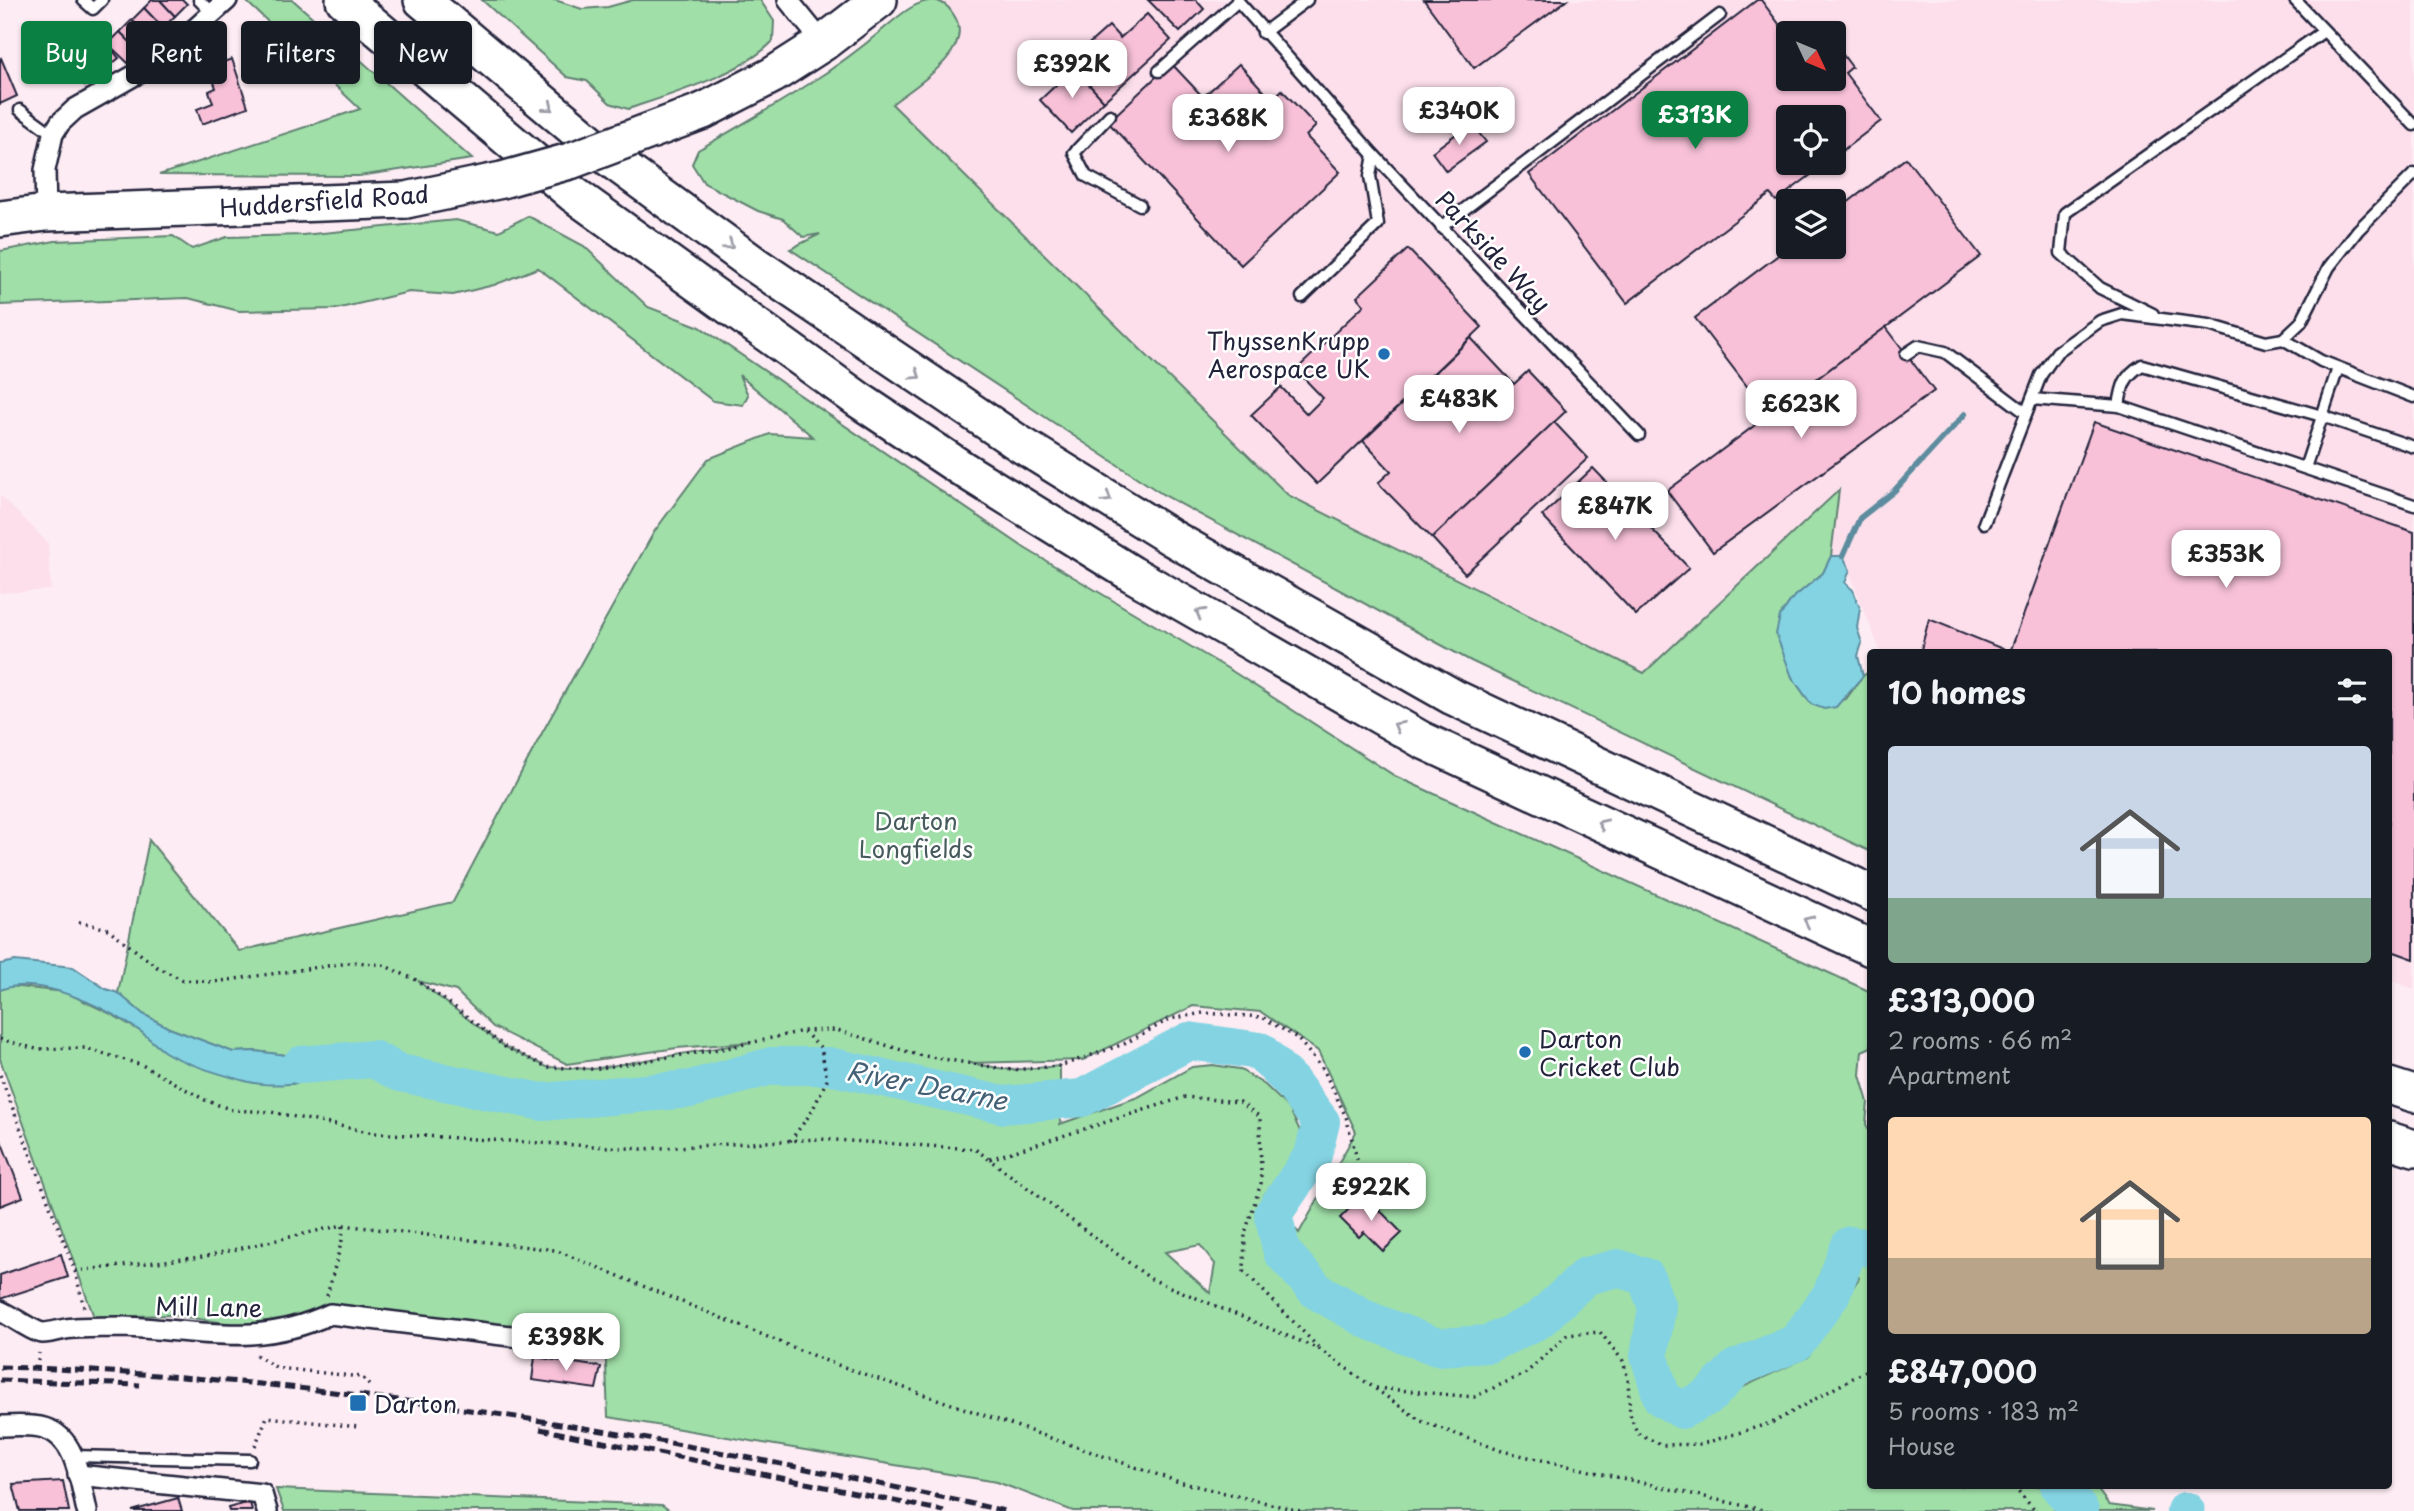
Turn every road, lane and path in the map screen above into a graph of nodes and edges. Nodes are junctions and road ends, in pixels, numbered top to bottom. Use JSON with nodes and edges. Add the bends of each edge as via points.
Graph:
{"nodes":[{"id":1,"x":83,"y":0,"type":"edge"},
{"id":2,"x":102,"y":0,"type":"edge"},
{"id":3,"x":344,"y":0,"type":"edge"},
{"id":4,"x":422,"y":0,"type":"edge"},
{"id":5,"x":788,"y":0,"type":"edge"},
{"id":6,"x":879,"y":0,"type":"edge"},
{"id":7,"x":1307,"y":0,"type":"edge"},
{"id":8,"x":2295,"y":0,"type":"edge"},
{"id":9,"x":1237,"y":1,"type":"edge"},
{"id":10,"x":212,"y":4,"type":"edge"},
{"id":11,"x":1720,"y":15,"type":"dead end"},
{"id":12,"x":2324,"y":31,"type":"junction"},
{"id":13,"x":1263,"y":33,"type":"junction"},
{"id":14,"x":823,"y":43,"type":"junction"},
{"id":15,"x":1159,"y":71,"type":"dead end"},
{"id":16,"x":20,"y":110,"type":"dead end"},
{"id":17,"x":1110,"y":115,"type":"dead end"},
{"id":18,"x":2414,"y":125,"type":"edge"},
{"id":19,"x":52,"y":134,"type":"junction"},
{"id":20,"x":1374,"y":156,"type":"junction"},
{"id":21,"x":2414,"y":174,"type":"edge"},
{"id":22,"x":1140,"y":205,"type":"dead end"},
{"id":23,"x":46,"y":213,"type":"junction"},
{"id":24,"x":0,"y":219,"type":"edge"},
{"id":25,"x":1441,"y":227,"type":"junction"},
{"id":26,"x":1302,"y":298,"type":"dead end"},
{"id":27,"x":2160,"y":317,"type":"junction"},
{"id":28,"x":2283,"y":339,"type":"junction"},
{"id":29,"x":1906,"y":354,"type":"dead end"},
{"id":30,"x":2338,"y":368,"type":"junction"},
{"id":31,"x":2414,"y":397,"type":"edge"},
{"id":32,"x":2032,"y":399,"type":"junction"},
{"id":33,"x":2119,"y":406,"type":"junction"},
{"id":34,"x":2026,"y":413,"type":"junction"},
{"id":35,"x":2322,"y":416,"type":"junction"},
{"id":36,"x":1639,"y":435,"type":"dead end"},
{"id":37,"x":2414,"y":447,"type":"edge"},
{"id":38,"x":2305,"y":468,"type":"junction"},
{"id":39,"x":2414,"y":505,"type":"edge"},
{"id":40,"x":1984,"y":523,"type":"dead end"},
{"id":41,"x":1867,"y":891,"type":"edge"},
{"id":42,"x":79,"y":922,"type":"dead end"},
{"id":43,"x":1867,"y":946,"type":"edge"},
{"id":44,"x":803,"y":1031,"type":"junction"},
{"id":45,"x":0,"y":1039,"type":"edge"},
{"id":46,"x":0,"y":1075,"type":"edge"},
{"id":47,"x":2392,"y":1087,"type":"edge"},
{"id":48,"x":2414,"y":1094,"type":"edge"},
{"id":49,"x":790,"y":1141,"type":"junction"},
{"id":50,"x":2392,"y":1141,"type":"edge"},
{"id":51,"x":2414,"y":1148,"type":"edge"},
{"id":52,"x":990,"y":1159,"type":"junction"},
{"id":53,"x":1345,"y":1190,"type":"dead end"},
{"id":54,"x":343,"y":1225,"type":"junction"},
{"id":55,"x":75,"y":1271,"type":"junction"},
{"id":56,"x":0,"y":1311,"type":"edge"},
{"id":57,"x":320,"y":1318,"type":"junction"},
{"id":58,"x":89,"y":1328,"type":"junction"},
{"id":59,"x":240,"y":1335,"type":"junction"},
{"id":60,"x":508,"y":1340,"type":"dead end"},
{"id":61,"x":1319,"y":1349,"type":"junction"},
{"id":62,"x":1867,"y":1370,"type":"edge"},
{"id":63,"x":369,"y":1385,"type":"dead end"},
{"id":64,"x":1374,"y":1388,"type":"junction"},
{"id":65,"x":0,"y":1426,"type":"edge"},
{"id":66,"x":359,"y":1426,"type":"dead end"},
{"id":67,"x":250,"y":1460,"type":"joint"},
{"id":68,"x":76,"y":1465,"type":"junction"},
{"id":69,"x":2017,"y":1489,"type":"edge"},
{"id":70,"x":87,"y":1511,"type":"edge"},
{"id":71,"x":267,"y":1511,"type":"edge"},
{"id":72,"x":1300,"y":1511,"type":"edge"},
{"id":73,"x":1767,"y":1511,"type":"edge"},
{"id":74,"x":2035,"y":1511,"type":"edge"}],
"edges":[{"from":1,"to":2,"type":"lane","via":[[93,9]]},
{"from":43,"to":3,"type":"highway","one_way":true,"via":[[1422,740],[1132,574],[859,400],[572,194]]},
{"from":4,"to":41,"type":"highway","one_way":true,"via":[[609,158],[754,264],[1017,442],[1172,538],[1452,697]]},
{"from":5,"to":14,"type":"street"},
{"from":6,"to":14,"type":"highway","name":"Huddersfield Road"},
{"from":7,"to":13,"type":"lane"},
{"from":8,"to":12,"type":"lane"},
{"from":9,"to":13,"type":"lane","name":"Parkside Way"},
{"from":9,"to":15,"type":"lane"},
{"from":10,"to":19,"type":"street","via":[[176,46],[75,109]]},
{"from":11,"to":25,"type":"lane"},
{"from":12,"to":18,"type":"lane"},
{"from":12,"to":27,"type":"lane","via":[[2065,213],[2060,253],[2100,288]]},
{"from":13,"to":20,"type":"lane","name":"Parkside Way"},
{"from":14,"to":23,"type":"highway","name":"Huddersfield Road","bridge":true,"via":[[703,111],[570,161],[502,180],[406,200]]},
{"from":16,"to":19,"type":"lane"},
{"from":17,"to":22,"type":"lane","via":[[1074,153],[1086,176]]},
{"from":19,"to":23,"type":"street"},
{"from":20,"to":25,"type":"lane","name":"Parkside Way"},
{"from":20,"to":26,"type":"lane","via":[[1370,176],[1378,224]]},
{"from":21,"to":28,"type":"lane","via":[[2358,230],[2329,267],[2301,322]]},
{"from":23,"to":24,"type":"highway","name":"Huddersfield Road"},
{"from":25,"to":36,"type":"lane","name":"Parkside Way"},
{"from":27,"to":28,"type":"lane","via":[[2266,342]]},
{"from":27,"to":32,"type":"lane","via":[[2122,314],[2100,321],[2057,352]]},
{"from":28,"to":30,"type":"lane"},
{"from":29,"to":34,"type":"lane","via":[[1918,346],[1945,352]]},
{"from":30,"to":31,"type":"lane"},
{"from":30,"to":35,"type":"lane"},
{"from":32,"to":33,"type":"lane"},
{"from":32,"to":34,"type":"lane"},
{"from":33,"to":35,"type":"lane","via":[[2122,383],[2142,365]]},
{"from":33,"to":38,"type":"lane"},
{"from":34,"to":40,"type":"lane"},
{"from":35,"to":37,"type":"lane"},
{"from":35,"to":38,"type":"lane"},
{"from":38,"to":39,"type":"lane"},
{"from":42,"to":44,"type":"path","via":[[108,929],[157,967],[183,979],[214,982],[356,962],[383,965],[416,980],[505,1046],[547,1067],[593,1069]]},
{"from":44,"to":49,"type":"path","via":[[821,1048],[827,1080]]},
{"from":44,"to":53,"type":"path","via":[[836,1030],[918,1055],[1012,1070],[1060,1066],[1124,1044],[1170,1019],[1203,1013],[1262,1017],[1297,1038],[1323,1069],[1346,1117],[1358,1163]]},
{"from":45,"to":49,"type":"path","via":[[36,1049],[85,1048],[142,1065],[232,1110],[271,1112],[374,1133],[642,1149]]},
{"from":46,"to":55,"type":"path"},
{"from":47,"to":48,"type":"highway"},
{"from":49,"to":52,"type":"path","via":[[975,1149]]},
{"from":50,"to":51,"type":"highway"},
{"from":52,"to":61,"type":"path","via":[[1150,1279]]},
{"from":52,"to":61,"type":"path","via":[[1185,1097],[1240,1102],[1259,1117],[1261,1156],[1261,1183],[1245,1233],[1244,1271]]},
{"from":54,"to":55,"type":"path","via":[[202,1257]]},
{"from":54,"to":57,"type":"path"},
{"from":54,"to":72,"type":"path","via":[[555,1250],[829,1362],[1179,1482]]},
{"from":55,"to":58,"type":"path"},
{"from":56,"to":58,"type":"street","name":"Mill Lane","via":[[41,1333]]},
{"from":57,"to":59,"type":"street","name":"Mill Lane","via":[[280,1332]]},
{"from":57,"to":60,"type":"street","name":"Mill Lane","via":[[330,1314]]},
{"from":58,"to":59,"type":"street","name":"Mill Lane"},
{"from":59,"to":63,"type":"path","via":[[251,1352],[277,1368],[362,1377]]},
{"from":61,"to":64,"type":"path"},
{"from":62,"to":64,"type":"path","via":[[1773,1422],[1702,1444],[1662,1445],[1637,1433],[1623,1361],[1600,1332],[1567,1335],[1526,1373],[1474,1397]]},
{"from":64,"to":73,"type":"path","via":[[1421,1422],[1502,1451]]},
{"from":65,"to":68,"type":"street","via":[[46,1428],[58,1436]]},
{"from":66,"to":67,"type":"path","via":[[267,1417]]},
{"from":67,"to":68,"type":"lane"},
{"from":68,"to":70,"type":"street"},
{"from":68,"to":71,"type":"street","via":[[262,1494]]},
{"from":69,"to":74,"type":"path"}]}
